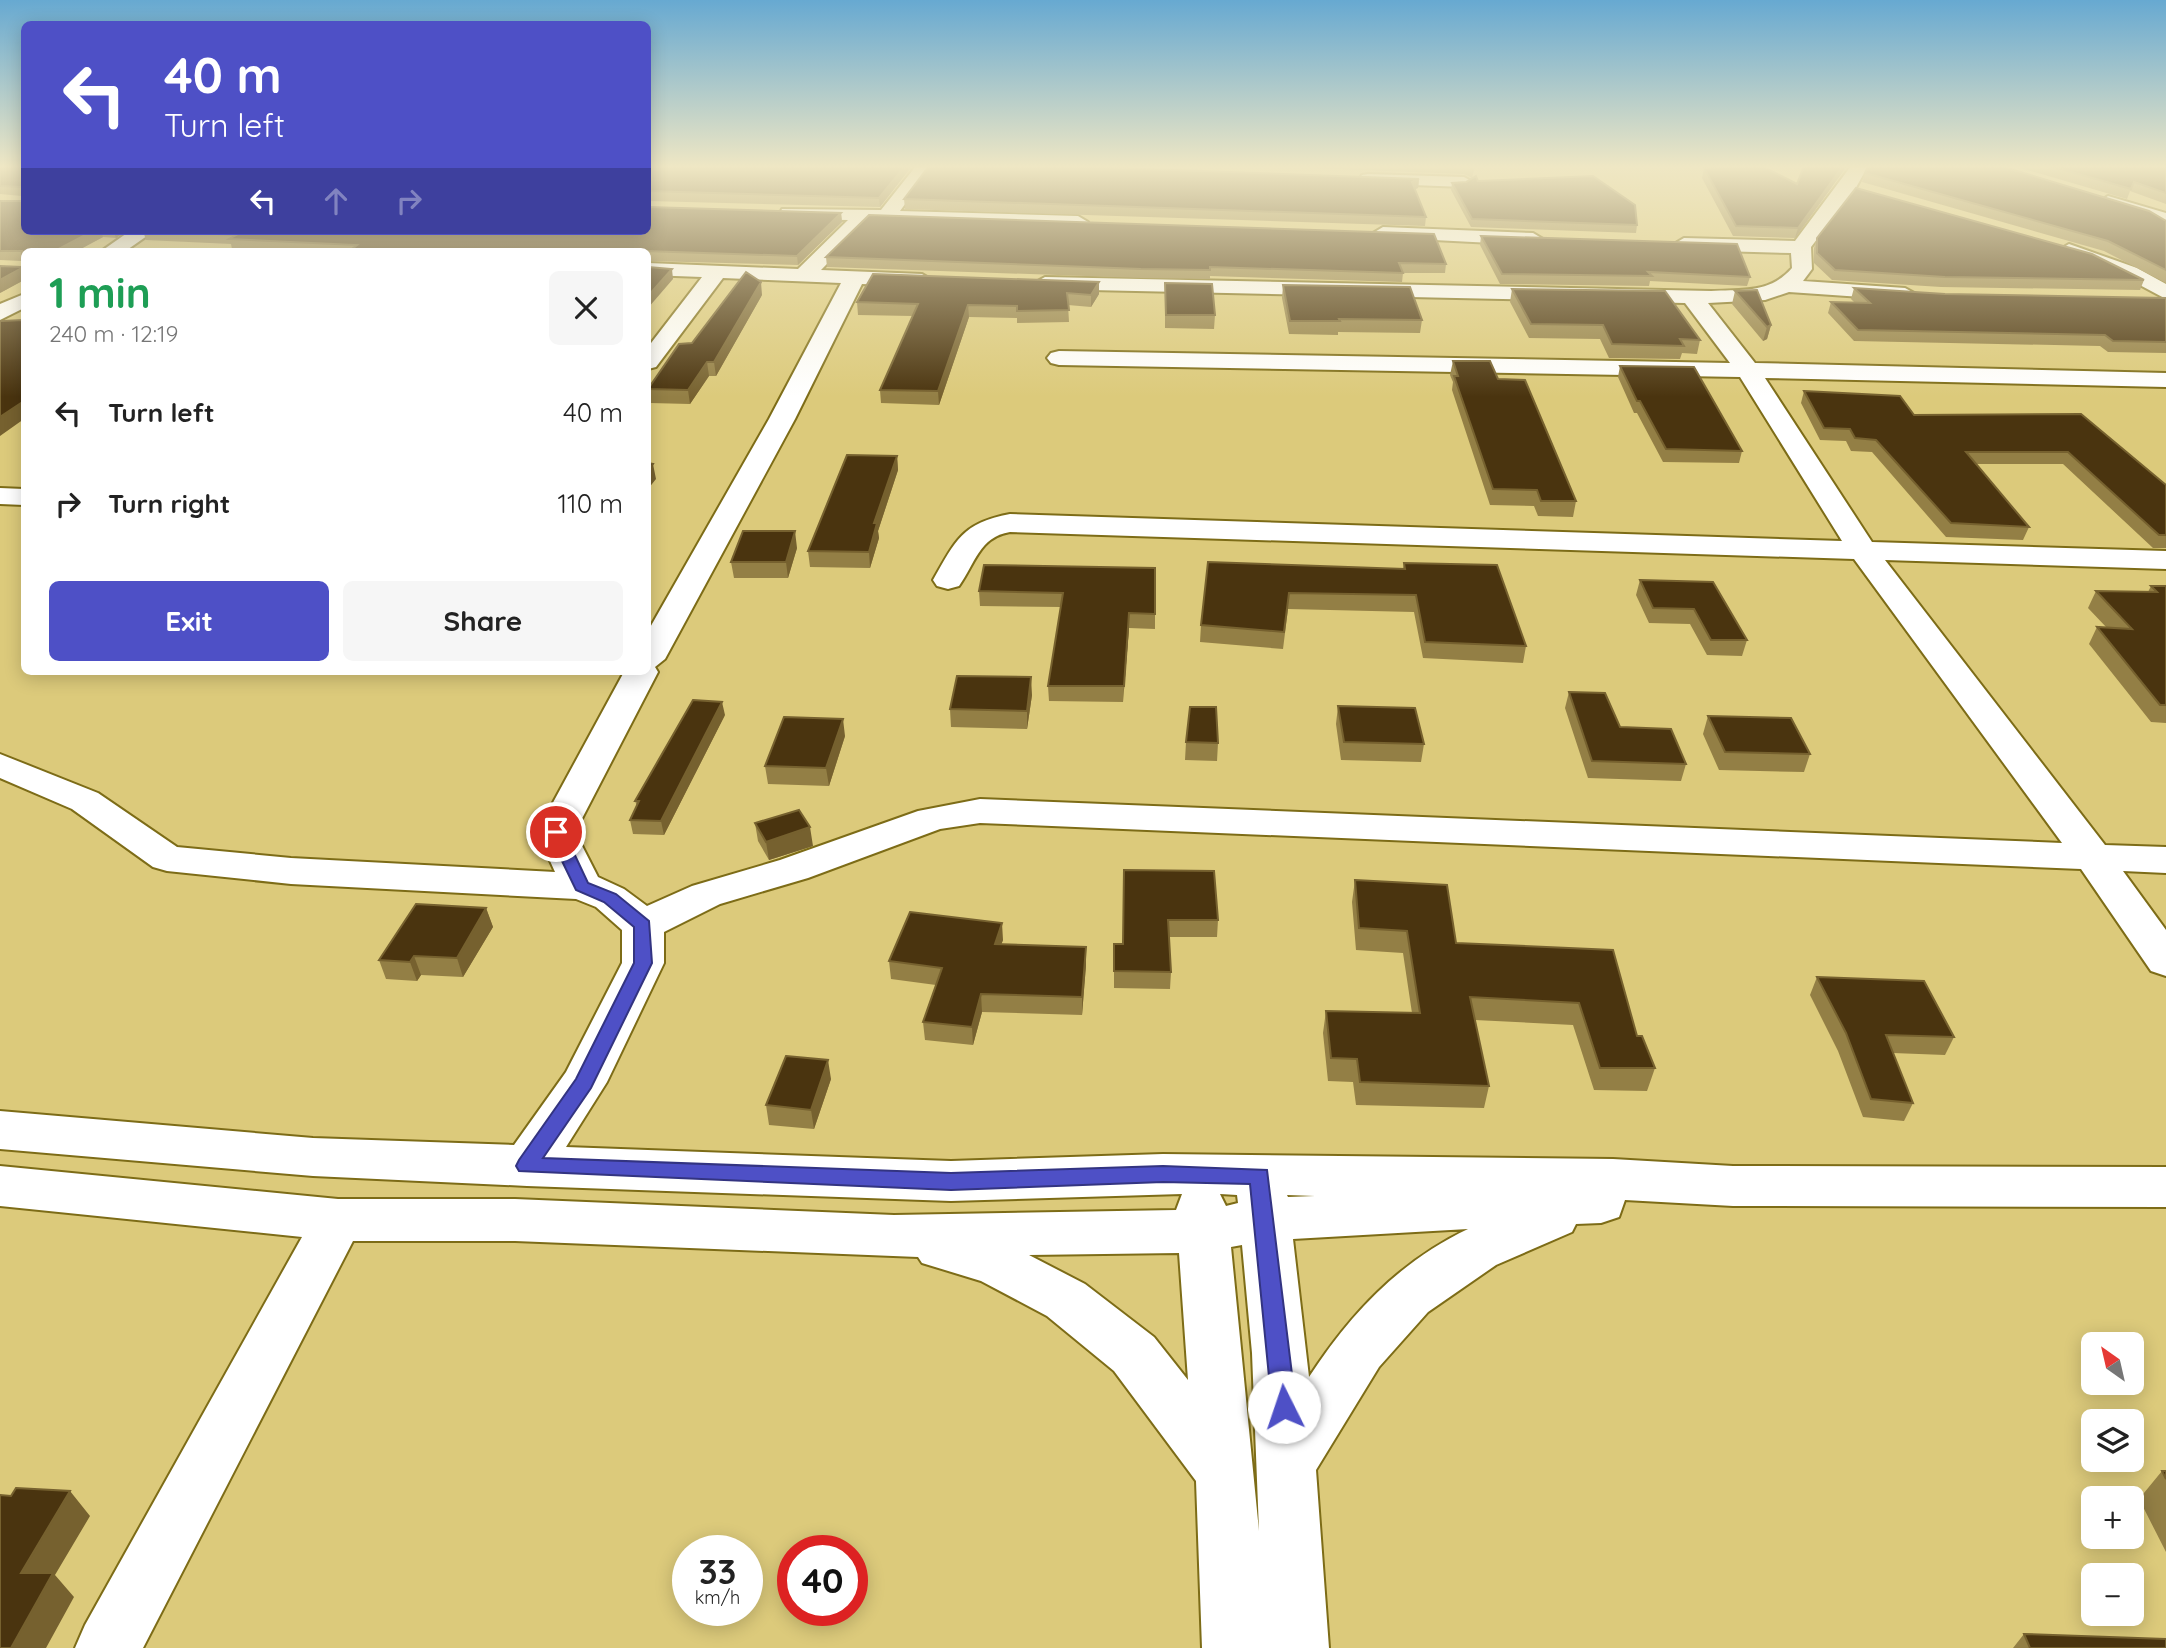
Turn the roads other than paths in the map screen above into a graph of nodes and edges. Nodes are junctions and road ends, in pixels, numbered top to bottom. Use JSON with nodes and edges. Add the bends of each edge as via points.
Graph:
{"nodes":[{"id":1,"x":836,"y":243,"type":"edge"},
{"id":2,"x":1665,"y":243,"type":"edge"},
{"id":3,"x":1804,"y":243,"type":"edge"},
{"id":4,"x":2047,"y":243,"type":"edge"},
{"id":5,"x":1801,"y":247,"type":"junction"},
{"id":6,"x":651,"y":269,"type":"edge"},
{"id":7,"x":718,"y":271,"type":"junction"},
{"id":8,"x":802,"y":276,"type":"junction"},
{"id":9,"x":854,"y":278,"type":"junction"},
{"id":10,"x":950,"y":281,"type":"edge"},
{"id":11,"x":1018,"y":282,"type":"edge"},
{"id":12,"x":1787,"y":286,"type":"junction"},
{"id":13,"x":2166,"y":293,"type":"edge"},
{"id":14,"x":1928,"y":295,"type":"edge"},
{"id":15,"x":1692,"y":296,"type":"junction"},
{"id":16,"x":2139,"y":300,"type":"edge"},
{"id":17,"x":2166,"y":300,"type":"edge"},
{"id":18,"x":21,"y":302,"type":"edge"},
{"id":19,"x":0,"y":313,"type":"edge"},
{"id":20,"x":0,"y":325,"type":"edge"},
{"id":21,"x":21,"y":325,"type":"edge"},
{"id":22,"x":657,"y":340,"type":"edge"},
{"id":23,"x":1059,"y":358,"type":"dead end"},
{"id":24,"x":1749,"y":372,"type":"junction"},
{"id":25,"x":2166,"y":380,"type":"edge"},
{"id":26,"x":0,"y":496,"type":"edge"},
{"id":27,"x":21,"y":497,"type":"edge"},
{"id":28,"x":1863,"y":551,"type":"junction"},
{"id":29,"x":2166,"y":560,"type":"edge"},
{"id":30,"x":948,"y":580,"type":"dead end"},
{"id":31,"x":651,"y":654,"type":"edge"},
{"id":32,"x":639,"y":675,"type":"edge"},
{"id":33,"x":0,"y":765,"type":"edge"},
{"id":34,"x":2093,"y":857,"type":"junction"},
{"id":35,"x":2166,"y":860,"type":"edge"},
{"id":36,"x":582,"y":886,"type":"junction"},
{"id":37,"x":643,"y":925,"type":"junction"},
{"id":38,"x":2166,"y":961,"type":"edge"},
{"id":39,"x":0,"y":1130,"type":"edge"},
{"id":40,"x":527,"y":1166,"type":"junction"},
{"id":41,"x":1196,"y":1175,"type":"junction"},
{"id":42,"x":0,"y":1186,"type":"edge"},
{"id":43,"x":1733,"y":1186,"type":"junction"},
{"id":44,"x":2166,"y":1187,"type":"edge"},
{"id":45,"x":1263,"y":1197,"type":"junction"},
{"id":46,"x":1582,"y":1204,"type":"junction"},
{"id":47,"x":338,"y":1220,"type":"junction"},
{"id":48,"x":1204,"y":1231,"type":"junction"},
{"id":49,"x":894,"y":1236,"type":"junction"},
{"id":50,"x":1288,"y":1462,"type":"junction"},
{"id":51,"x":1225,"y":1472,"type":"junction"},
{"id":52,"x":108,"y":1648,"type":"edge"},
{"id":53,"x":1234,"y":1648,"type":"edge"},
{"id":54,"x":1296,"y":1648,"type":"edge"}],
"edges":[{"from":1,"to":8,"type":"street"},
{"from":2,"to":5,"type":"street"},
{"from":3,"to":5,"type":"street"},
{"from":4,"to":13,"type":"street","via":[[2130,272]]},
{"from":5,"to":12,"type":"street","via":[[1802,269]]},
{"from":6,"to":7,"type":"street"},
{"from":7,"to":8,"type":"street"},
{"from":7,"to":22,"type":"street"},
{"from":8,"to":9,"type":"street"},
{"from":9,"to":10,"type":"street"},
{"from":9,"to":31,"type":"street"},
{"from":11,"to":15,"type":"street"},
{"from":12,"to":14,"type":"street"},
{"from":12,"to":15,"type":"street","via":[[1752,295]]},
{"from":15,"to":24,"type":"street"},
{"from":16,"to":17,"type":"street"},
{"from":18,"to":19,"type":"street"},
{"from":20,"to":21,"type":"street"},
{"from":23,"to":24,"type":"street"},
{"from":24,"to":25,"type":"street"},
{"from":24,"to":28,"type":"street"},
{"from":26,"to":27,"type":"street"},
{"from":28,"to":29,"type":"street"},
{"from":28,"to":30,"type":"street","via":[[1010,523],[988,525],[975,535]]},
{"from":28,"to":34,"type":"street"},
{"from":32,"to":36,"type":"street","via":[[556,832]]},
{"from":33,"to":36,"type":"street","via":[[85,801],[167,858],[291,871]]},
{"from":34,"to":35,"type":"street"},
{"from":34,"to":37,"type":"street","via":[[980,811],[932,819],[706,895]]},
{"from":34,"to":38,"type":"street"},
{"from":36,"to":37,"type":"street","via":[[610,898]]},
{"from":37,"to":40,"type":"street","via":[[643,963],[584,1083]]},
{"from":39,"to":40,"type":"street","via":[[313,1157]]},
{"from":40,"to":41,"type":"street","via":[[951,1181]]},
{"from":41,"to":45,"type":"street"},
{"from":41,"to":48,"type":"street"},
{"from":42,"to":47,"type":"street"},
{"from":43,"to":44,"type":"street"},
{"from":43,"to":45,"type":"street","via":[[1613,1179]]},
{"from":43,"to":46,"type":"street"},
{"from":45,"to":46,"type":"street"},
{"from":45,"to":48,"type":"street"},
{"from":45,"to":50,"type":"street"},
{"from":46,"to":50,"type":"street","via":[[1496,1239],[1413,1291],[1370,1335]]},
{"from":47,"to":49,"type":"street","via":[[515,1220]]},
{"from":47,"to":52,"type":"street"},
{"from":48,"to":49,"type":"street"},
{"from":48,"to":51,"type":"street"},
{"from":49,"to":51,"type":"street","via":[[995,1263],[1066,1300],[1134,1354]]},
{"from":50,"to":54,"type":"street"},
{"from":51,"to":53,"type":"street"}]}
